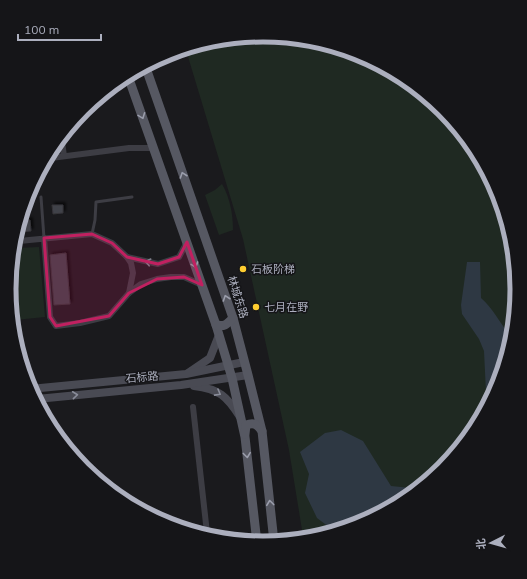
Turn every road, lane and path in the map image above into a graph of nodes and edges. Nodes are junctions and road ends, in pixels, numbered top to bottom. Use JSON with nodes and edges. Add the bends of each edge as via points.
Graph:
{"nodes":[{"id":1,"x":147,"y":71,"type":"edge"},
{"id":2,"x":130,"y":81,"type":"edge"},
{"id":3,"x":62,"y":146,"type":"edge"},
{"id":4,"x":154,"y":148,"type":"junction"},
{"id":5,"x":64,"y":156,"type":"junction"},
{"id":6,"x":54,"y":157,"type":"edge"},
{"id":7,"x":41,"y":197,"type":"dead end"},
{"id":8,"x":132,"y":197,"type":"dead end"},
{"id":9,"x":92,"y":234,"type":"junction"},
{"id":10,"x":44,"y":238,"type":"junction"},
{"id":11,"x":21,"y":241,"type":"edge"},
{"id":12,"x":187,"y":242,"type":"junction"},
{"id":13,"x":127,"y":257,"type":"junction"},
{"id":14,"x":202,"y":285,"type":"junction"},
{"id":15,"x":129,"y":293,"type":"junction"},
{"id":16,"x":233,"y":318,"type":"junction"},
{"id":17,"x":216,"y":325,"type":"junction"},
{"id":18,"x":219,"y":335,"type":"junction"},
{"id":19,"x":244,"y":362,"type":"junction"},
{"id":20,"x":229,"y":366,"type":"junction"},
{"id":21,"x":202,"y":372,"type":"junction"},
{"id":22,"x":186,"y":374,"type":"junction"},
{"id":23,"x":248,"y":375,"type":"junction"},
{"id":24,"x":232,"y":378,"type":"junction"},
{"id":25,"x":203,"y":382,"type":"junction"},
{"id":26,"x":181,"y":385,"type":"junction"},
{"id":27,"x":37,"y":389,"type":"edge"},
{"id":28,"x":42,"y":399,"type":"edge"},
{"id":29,"x":193,"y":407,"type":"dead end"},
{"id":30,"x":242,"y":421,"type":"junction"},
{"id":31,"x":262,"y":431,"type":"junction"},
{"id":32,"x":245,"y":437,"type":"junction"},
{"id":33,"x":207,"y":530,"type":"edge"},
{"id":34,"x":273,"y":536,"type":"edge"},
{"id":35,"x":256,"y":537,"type":"edge"}],
"edges":[{"from":16,"to":1,"type":"main road","name":"林城东路","one_way":true},
{"from":2,"to":4,"type":"main road","one_way":true},
{"from":3,"to":5,"type":"street"},
{"from":4,"to":5,"type":"street","via":[[129,148]]},
{"from":4,"to":12,"type":"main road"},
{"from":5,"to":6,"type":"street"},
{"from":7,"to":10,"type":"lane"},
{"from":8,"to":9,"type":"lane","via":[[96,202]]},
{"from":9,"to":10,"type":"street"},
{"from":9,"to":13,"type":"street","via":[[112,243]]},
{"from":10,"to":11,"type":"street"},
{"from":10,"to":15,"type":"street","via":[[50,317],[56,326],[109,316]]},
{"from":12,"to":13,"type":"street","one_way":true,"via":[[179,257],[158,264]]},
{"from":12,"to":14,"type":"main road","one_way":true},
{"from":13,"to":15,"type":"street","via":[[133,273]]},
{"from":14,"to":15,"type":"street","via":[[184,277],[171,277],[141,284]]},
{"from":14,"to":17,"type":"main road"},
{"from":16,"to":17,"type":"main road","via":[[226,325]]},
{"from":16,"to":19,"type":"main road","name":"林城东路"},
{"from":17,"to":18,"type":"main road"},
{"from":18,"to":20,"type":"main road"},
{"from":18,"to":22,"type":"main road","via":[[210,358]]},
{"from":19,"to":20,"type":"main road","name":"石标路"},
{"from":19,"to":23,"type":"main road","name":"林城东路"},
{"from":20,"to":21,"type":"main road","name":"石标路"},
{"from":20,"to":24,"type":"main road"},
{"from":21,"to":22,"type":"main road","name":"石标路"},
{"from":21,"to":25,"type":"main road"},
{"from":22,"to":27,"type":"main road","name":"石标路"},
{"from":23,"to":24,"type":"main road","name":"石标路"},
{"from":23,"to":31,"type":"main road","name":"林城东路"},
{"from":24,"to":25,"type":"main road","name":"石标路"},
{"from":24,"to":30,"type":"main road"},
{"from":25,"to":26,"type":"main road","name":"石标路"},
{"from":28,"to":26,"type":"main road","name":"石标路","one_way":true},
{"from":26,"to":30,"type":"main road","one_way":true,"via":[[203,387],[218,392],[231,403]]},
{"from":29,"to":33,"type":"street"},
{"from":30,"to":32,"type":"main road"},
{"from":31,"to":32,"type":"main road","via":[[257,424],[246,425]]},
{"from":34,"to":31,"type":"main road","name":"林城东路","one_way":true},
{"from":32,"to":35,"type":"main road","one_way":true}]}
